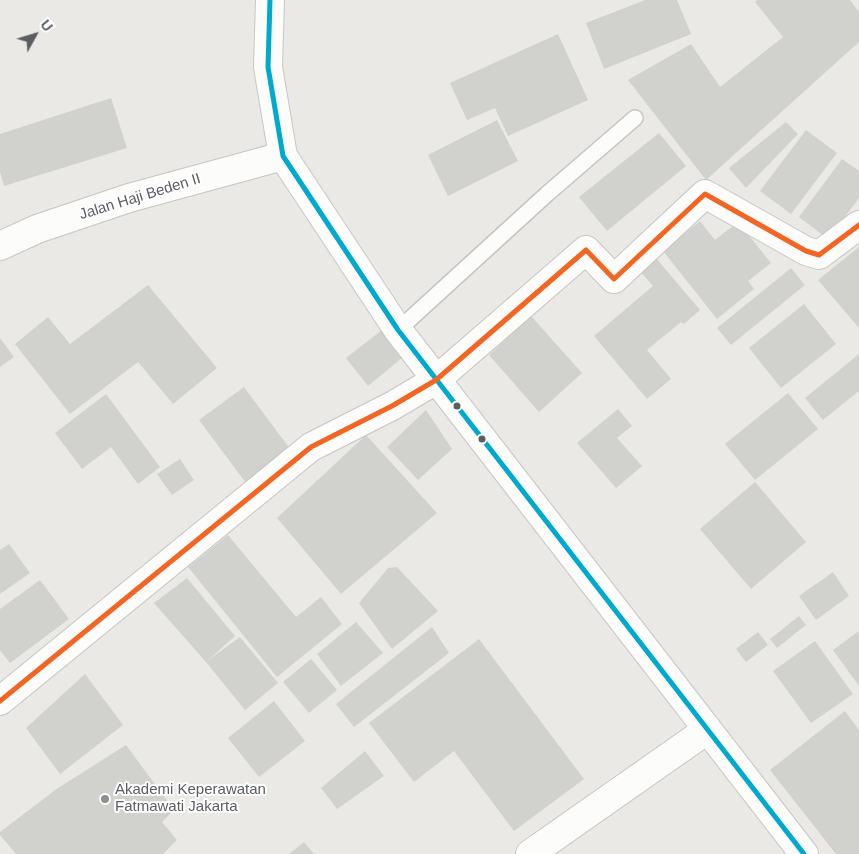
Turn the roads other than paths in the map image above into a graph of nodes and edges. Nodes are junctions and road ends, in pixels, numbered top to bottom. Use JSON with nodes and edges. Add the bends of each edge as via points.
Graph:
{"nodes":[{"id":1,"x":270,"y":0,"type":"edge"},
{"id":2,"x":635,"y":118,"type":"dead end"},
{"id":3,"x":283,"y":156,"type":"junction"},
{"id":4,"x":859,"y":225,"type":"edge"},
{"id":5,"x":0,"y":246,"type":"edge"},
{"id":6,"x":398,"y":330,"type":"junction"},
{"id":7,"x":436,"y":380,"type":"junction"},
{"id":8,"x":0,"y":701,"type":"edge"},
{"id":9,"x":707,"y":730,"type":"junction"},
{"id":10,"x":530,"y":854,"type":"edge"},
{"id":11,"x":804,"y":854,"type":"edge"}],
"edges":[{"from":1,"to":3,"type":"street","via":[[268,67]]},
{"from":2,"to":6,"type":"lane"},
{"from":3,"to":5,"type":"street","name":"Jalan Haji Beden II","via":[[129,198]]},
{"from":3,"to":6,"type":"street"},
{"from":4,"to":7,"type":"street","via":[[819,255],[806,251],[704,194],[614,278],[586,250]]},
{"from":6,"to":7,"type":"street"},
{"from":7,"to":8,"type":"street","via":[[311,447]]},
{"from":7,"to":9,"type":"street"},
{"from":9,"to":10,"type":"street"},
{"from":9,"to":11,"type":"street"}]}
